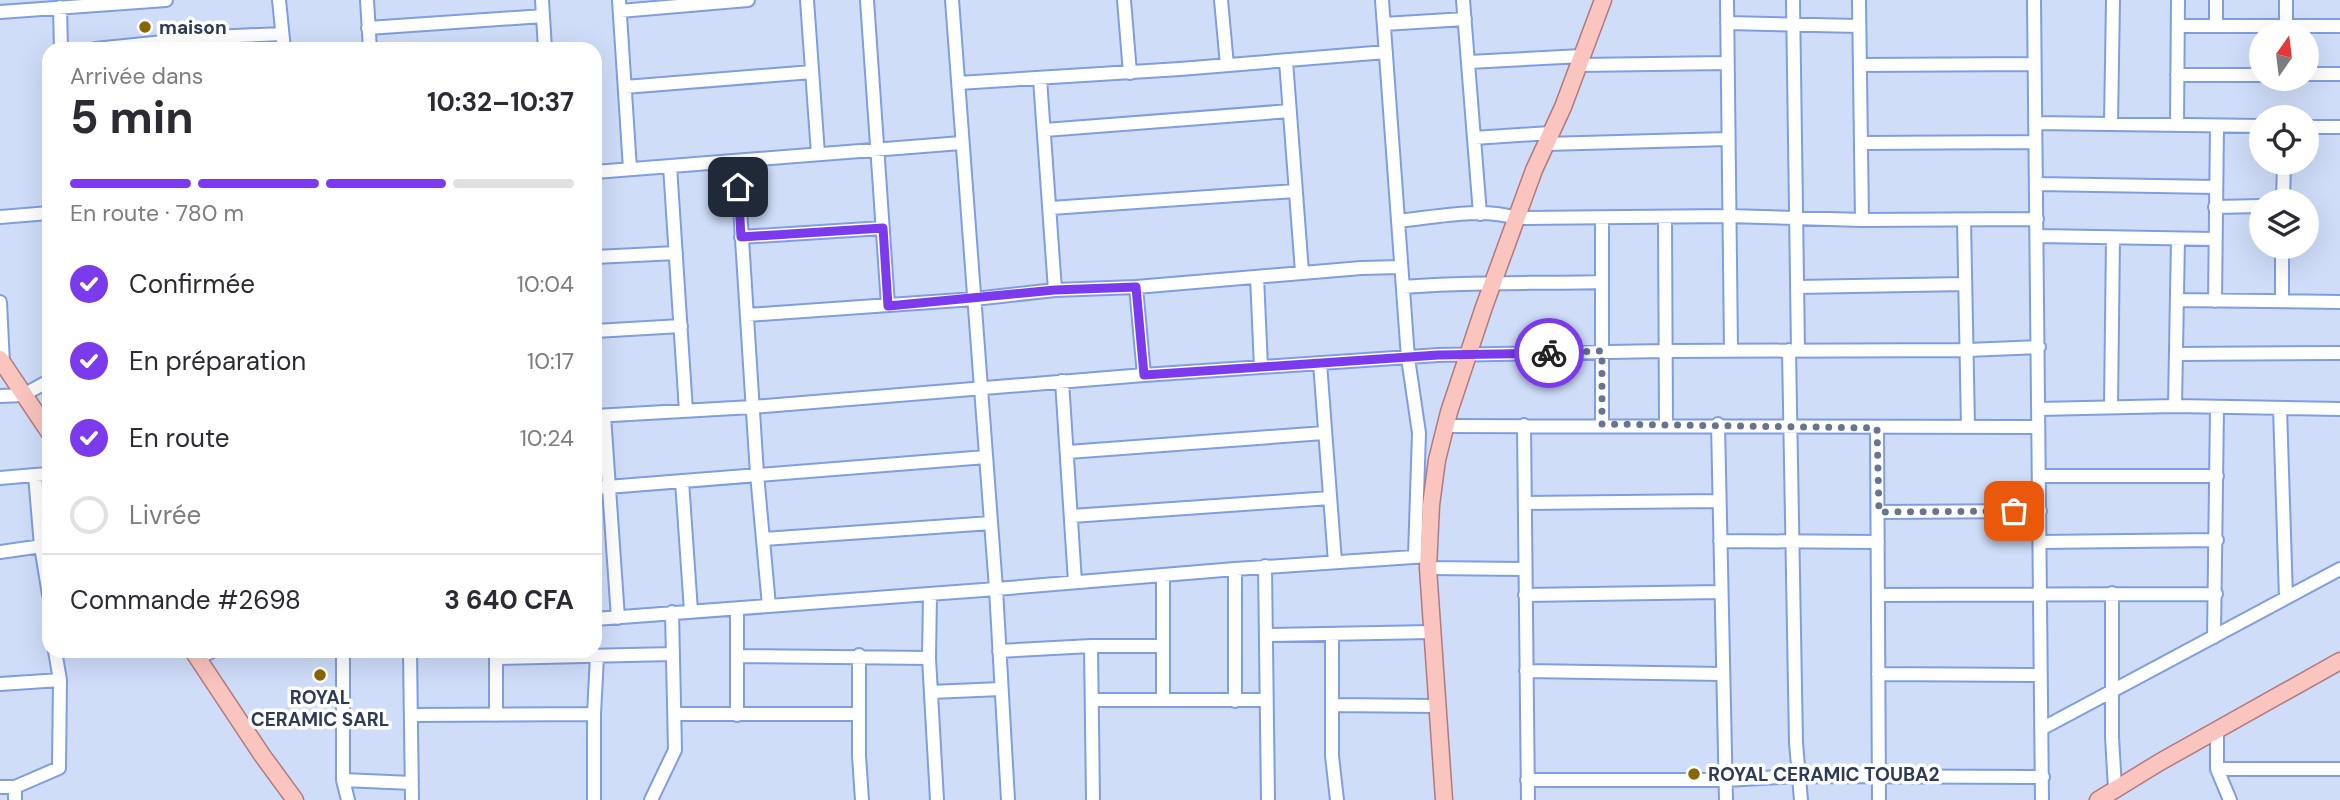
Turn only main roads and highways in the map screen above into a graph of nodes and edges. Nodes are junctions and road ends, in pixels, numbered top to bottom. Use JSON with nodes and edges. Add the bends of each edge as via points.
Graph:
{"nodes":[{"id":1,"x":1603,"y":0,"type":"edge"},
{"id":2,"x":1,"y":362,"type":"edge"},
{"id":3,"x":42,"y":422,"type":"edge"},
{"id":4,"x":198,"y":658,"type":"edge"},
{"id":5,"x":2340,"y":661,"type":"edge"},
{"id":6,"x":295,"y":800,"type":"edge"},
{"id":7,"x":1444,"y":800,"type":"edge"},
{"id":8,"x":2098,"y":800,"type":"edge"}],
"edges":[{"from":1,"to":7,"type":"main road","via":[[1492,284],[1445,426],[1424,560]]},
{"from":2,"to":3,"type":"main road"},
{"from":4,"to":6,"type":"main road"},
{"from":5,"to":8,"type":"main road"}]}
